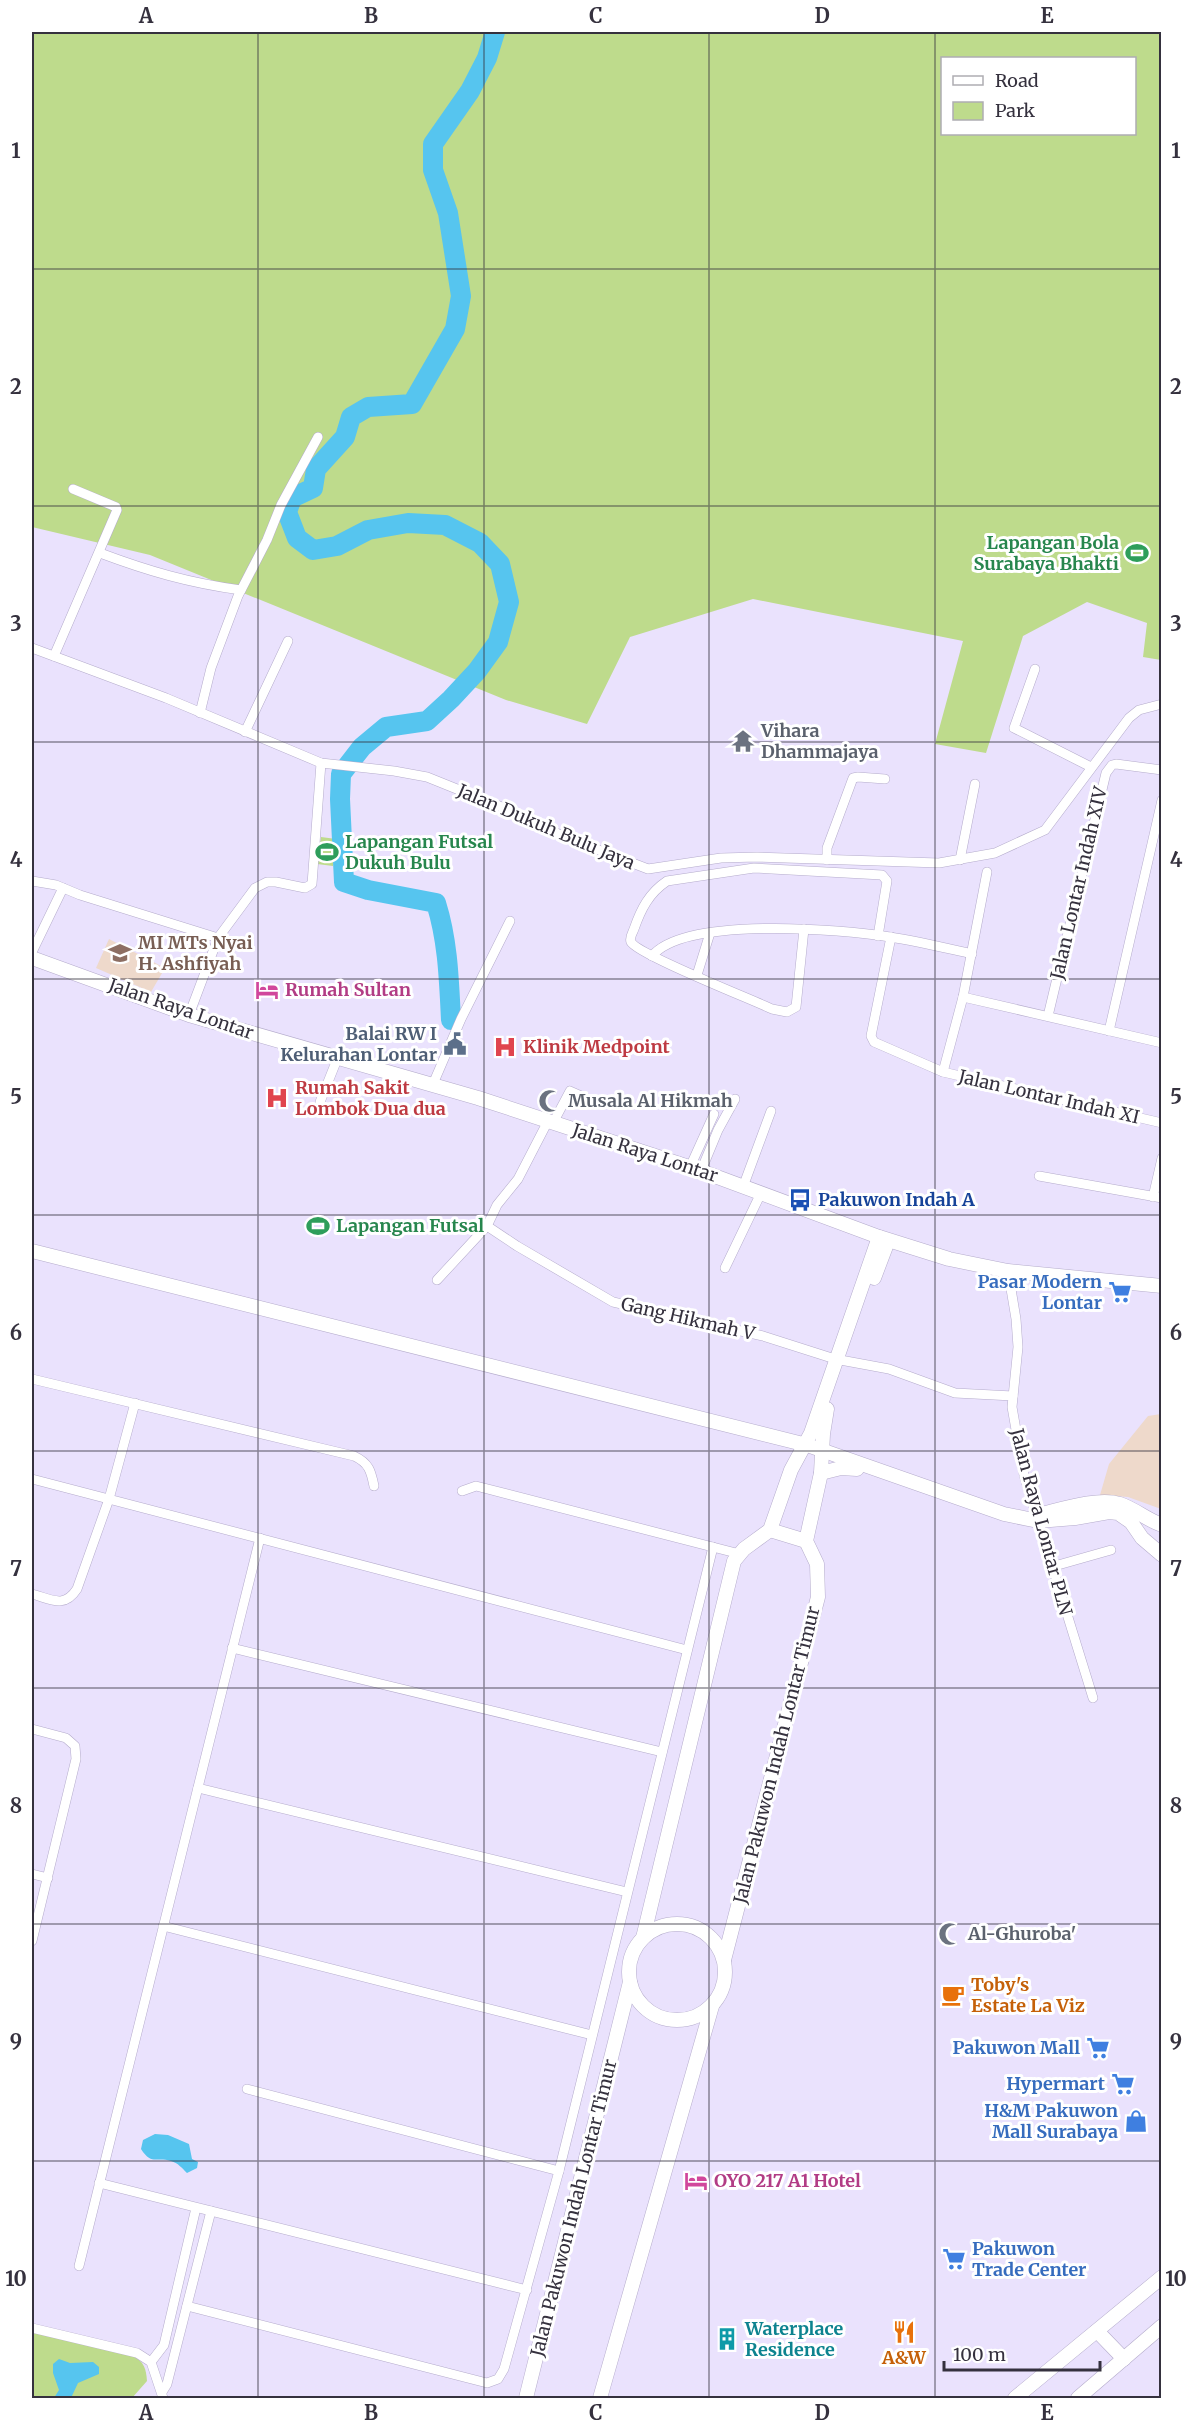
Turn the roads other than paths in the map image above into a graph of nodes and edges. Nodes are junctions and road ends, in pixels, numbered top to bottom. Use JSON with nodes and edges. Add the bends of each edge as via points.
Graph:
{"nodes":[{"id":1,"x":318,"y":437,"type":"dead end"},
{"id":2,"x":73,"y":489,"type":"dead end"},
{"id":3,"x":100,"y":553,"type":"junction"},
{"id":4,"x":241,"y":590,"type":"junction"},
{"id":5,"x":288,"y":640,"type":"dead end"},
{"id":6,"x":32,"y":648,"type":"edge"},
{"id":7,"x":54,"y":656,"type":"junction"},
{"id":8,"x":1035,"y":669,"type":"dead end"},
{"id":9,"x":1161,"y":704,"type":"edge"},
{"id":10,"x":200,"y":713,"type":"junction"},
{"id":11,"x":245,"y":732,"type":"junction"},
{"id":12,"x":321,"y":763,"type":"junction"},
{"id":13,"x":1090,"y":767,"type":"junction"},
{"id":14,"x":1161,"y":770,"type":"edge"},
{"id":15,"x":885,"y":779,"type":"dead end"},
{"id":16,"x":975,"y":783,"type":"dead end"},
{"id":17,"x":1161,"y":800,"type":"edge"},
{"id":18,"x":827,"y":860,"type":"junction"},
{"id":19,"x":960,"y":860,"type":"junction"},
{"id":20,"x":987,"y":872,"type":"dead end"},
{"id":21,"x":32,"y":881,"type":"edge"},
{"id":22,"x":63,"y":888,"type":"junction"},
{"id":23,"x":510,"y":921,"type":"dead end"},
{"id":24,"x":804,"y":929,"type":"junction"},
{"id":25,"x":710,"y":933,"type":"junction"},
{"id":26,"x":878,"y":936,"type":"junction"},
{"id":27,"x":891,"y":937,"type":"junction"},
{"id":28,"x":218,"y":938,"type":"junction"},
{"id":29,"x":32,"y":952,"type":"edge"},
{"id":30,"x":972,"y":954,"type":"junction"},
{"id":31,"x":652,"y":956,"type":"junction"},
{"id":32,"x":32,"y":958,"type":"edge"},
{"id":33,"x":697,"y":975,"type":"junction"},
{"id":34,"x":963,"y":997,"type":"junction"},
{"id":35,"x":189,"y":1015,"type":"junction"},
{"id":36,"x":1048,"y":1016,"type":"junction"},
{"id":37,"x":1109,"y":1031,"type":"junction"},
{"id":38,"x":1161,"y":1043,"type":"edge"},
{"id":39,"x":338,"y":1057,"type":"junction"},
{"id":40,"x":943,"y":1072,"type":"junction"},
{"id":41,"x":433,"y":1084,"type":"junction"},
{"id":42,"x":586,"y":1098,"type":"dead end"},
{"id":43,"x":735,"y":1099,"type":"dead end"},
{"id":44,"x":320,"y":1102,"type":"dead end"},
{"id":45,"x":771,"y":1112,"type":"dead end"},
{"id":46,"x":714,"y":1114,"type":"dead end"},
{"id":47,"x":550,"y":1122,"type":"junction"},
{"id":48,"x":1161,"y":1123,"type":"edge"},
{"id":49,"x":1161,"y":1158,"type":"edge"},
{"id":50,"x":696,"y":1169,"type":"junction"},
{"id":51,"x":1039,"y":1176,"type":"dead end"},
{"id":52,"x":744,"y":1183,"type":"junction"},
{"id":53,"x":761,"y":1192,"type":"junction"},
{"id":54,"x":1157,"y":1197,"type":"edge"},
{"id":55,"x":487,"y":1226,"type":"junction"},
{"id":56,"x":883,"y":1239,"type":"junction"},
{"id":57,"x":32,"y":1251,"type":"edge"},
{"id":58,"x":725,"y":1268,"type":"dead end"},
{"id":59,"x":1008,"y":1272,"type":"junction"},
{"id":60,"x":436,"y":1280,"type":"dead end"},
{"id":61,"x":1161,"y":1286,"type":"edge"},
{"id":62,"x":839,"y":1360,"type":"junction"},
{"id":63,"x":32,"y":1379,"type":"edge"},
{"id":64,"x":1013,"y":1396,"type":"junction"},
{"id":65,"x":135,"y":1403,"type":"junction"},
{"id":66,"x":807,"y":1445,"type":"junction"},
{"id":67,"x":822,"y":1451,"type":"junction"},
{"id":68,"x":871,"y":1469,"type":"junction"},
{"id":69,"x":821,"y":1473,"type":"junction"},
{"id":70,"x":32,"y":1479,"type":"edge"},
{"id":71,"x":374,"y":1486,"type":"dead end"},
{"id":72,"x":462,"y":1491,"type":"dead end"},
{"id":73,"x":109,"y":1499,"type":"junction"},
{"id":74,"x":1034,"y":1518,"type":"junction"},
{"id":75,"x":1161,"y":1525,"type":"edge"},
{"id":76,"x":770,"y":1530,"type":"junction"},
{"id":77,"x":260,"y":1538,"type":"junction"},
{"id":78,"x":806,"y":1541,"type":"junction"},
{"id":79,"x":713,"y":1547,"type":"junction"},
{"id":80,"x":1111,"y":1550,"type":"dead end"},
{"id":81,"x":1161,"y":1555,"type":"edge"},
{"id":82,"x":734,"y":1561,"type":"junction"},
{"id":83,"x":1052,"y":1567,"type":"junction"},
{"id":84,"x":32,"y":1594,"type":"edge"},
{"id":85,"x":232,"y":1648,"type":"junction"},
{"id":86,"x":687,"y":1650,"type":"junction"},
{"id":87,"x":1093,"y":1698,"type":"dead end"},
{"id":88,"x":32,"y":1729,"type":"edge"},
{"id":89,"x":662,"y":1752,"type":"junction"},
{"id":90,"x":198,"y":1788,"type":"junction"},
{"id":91,"x":32,"y":1874,"type":"edge"},
{"id":92,"x":48,"y":1878,"type":"junction"},
{"id":93,"x":627,"y":1892,"type":"junction"},
{"id":94,"x":163,"y":1926,"type":"junction"},
{"id":95,"x":643,"y":1938,"type":"junction"},
{"id":96,"x":32,"y":1941,"type":"edge"},
{"id":97,"x":724,"y":1960,"type":"junction"},
{"id":98,"x":630,"y":1982,"type":"junction"},
{"id":99,"x":712,"y":2006,"type":"junction"},
{"id":100,"x":592,"y":2035,"type":"junction"},
{"id":101,"x":247,"y":2090,"type":"dead end"},
{"id":102,"x":559,"y":2171,"type":"junction"},
{"id":103,"x":99,"y":2183,"type":"junction"},
{"id":104,"x":196,"y":2208,"type":"junction"},
{"id":105,"x":211,"y":2211,"type":"junction"},
{"id":106,"x":79,"y":2266,"type":"dead end"},
{"id":107,"x":1161,"y":2277,"type":"edge"},
{"id":108,"x":527,"y":2290,"type":"junction"},
{"id":109,"x":187,"y":2306,"type":"junction"},
{"id":110,"x":1161,"y":2326,"type":"edge"},
{"id":111,"x":32,"y":2328,"type":"edge"},
{"id":112,"x":1097,"y":2331,"type":"junction"},
{"id":113,"x":1124,"y":2359,"type":"junction"},
{"id":114,"x":151,"y":2362,"type":"junction"},
{"id":115,"x":163,"y":2395,"type":"edge"},
{"id":116,"x":526,"y":2398,"type":"edge"},
{"id":117,"x":600,"y":2398,"type":"edge"},
{"id":118,"x":1015,"y":2398,"type":"edge"},
{"id":119,"x":1078,"y":2398,"type":"edge"}],
"edges":[{"from":1,"to":4,"type":"street"},
{"from":2,"to":3,"type":"street","via":[[117,509]]},
{"from":3,"to":4,"type":"street","via":[[156,573]]},
{"from":3,"to":7,"type":"street"},
{"from":4,"to":10,"type":"street"},
{"from":5,"to":11,"type":"street"},
{"from":6,"to":7,"type":"street","name":"Jalan Dukuh Bulu Jaya"},
{"from":7,"to":10,"type":"street","name":"Jalan Dukuh Bulu Jaya"},
{"from":8,"to":13,"type":"street","via":[[1014,728]]},
{"from":9,"to":13,"type":"street","name":"Jalan Dukuh Bulu Jaya","via":[[1139,710],[1129,718]]},
{"from":10,"to":11,"type":"street","name":"Jalan Dukuh Bulu Jaya"},
{"from":11,"to":12,"type":"street","name":"Jalan Dukuh Bulu Jaya"},
{"from":12,"to":18,"type":"street","name":"Jalan Dukuh Bulu Jaya","via":[[427,777],[648,869],[721,858]]},
{"from":12,"to":28,"type":"street","via":[[311,886],[276,882],[259,885]]},
{"from":13,"to":19,"type":"street","name":"Jalan Dukuh Bulu Jaya","via":[[1046,830],[995,853]]},
{"from":14,"to":36,"type":"street","name":"Jalan Lontar Indah XIV","via":[[1116,764],[1106,773]]},
{"from":15,"to":18,"type":"street","via":[[853,778],[827,848]]},
{"from":16,"to":19,"type":"street"},
{"from":17,"to":37,"type":"street"},
{"from":18,"to":19,"type":"street","name":"Jalan Dukuh Bulu Jaya"},
{"from":20,"to":30,"type":"street","name":"Jalan Lontar Indah XI"},
{"from":21,"to":22,"type":"street"},
{"from":22,"to":28,"type":"street"},
{"from":22,"to":29,"type":"street"},
{"from":23,"to":41,"type":"street"},
{"from":24,"to":25,"type":"street"},
{"from":24,"to":26,"type":"street"},
{"from":24,"to":33,"type":"street","via":[[796,1007],[792,1011],[772,1009]]},
{"from":25,"to":31,"type":"street","via":[[666,943]]},
{"from":25,"to":33,"type":"street"},
{"from":26,"to":27,"type":"street"},
{"from":26,"to":31,"type":"street","via":[[887,881],[882,875],[754,868],[693,875],[660,886],[641,908],[630,938],[632,944]]},
{"from":27,"to":30,"type":"street"},
{"from":27,"to":40,"type":"street","via":[[872,1039]]},
{"from":28,"to":35,"type":"street"},
{"from":30,"to":34,"type":"street","name":"Jalan Lontar Indah XI"},
{"from":31,"to":33,"type":"street"},
{"from":32,"to":35,"type":"street","name":"Jalan Raya Lontar"},
{"from":34,"to":36,"type":"street"},
{"from":34,"to":40,"type":"street","name":"Jalan Lontar Indah XI"},
{"from":35,"to":39,"type":"street","name":"Jalan Raya Lontar"},
{"from":36,"to":37,"type":"street"},
{"from":37,"to":38,"type":"street"},
{"from":39,"to":41,"type":"street","name":"Jalan Raya Lontar"},
{"from":39,"to":44,"type":"street"},
{"from":40,"to":48,"type":"street","name":"Jalan Lontar Indah XI"},
{"from":41,"to":47,"type":"street","name":"Jalan Raya Lontar"},
{"from":42,"to":47,"type":"street","via":[[570,1091]]},
{"from":43,"to":50,"type":"street"},
{"from":45,"to":52,"type":"street"},
{"from":46,"to":50,"type":"street"},
{"from":47,"to":50,"type":"street","name":"Jalan Raya Lontar"},
{"from":47,"to":55,"type":"street"},
{"from":49,"to":54,"type":"street"},
{"from":50,"to":52,"type":"street","name":"Jalan Raya Lontar"},
{"from":51,"to":54,"type":"street"},
{"from":52,"to":53,"type":"street","name":"Jalan Raya Lontar"},
{"from":53,"to":56,"type":"street","name":"Jalan Raya Lontar"},
{"from":53,"to":58,"type":"street"},
{"from":55,"to":60,"type":"street"},
{"from":55,"to":62,"type":"street","name":"Gang Hikmah V","via":[[613,1302],[752,1334]]},
{"from":56,"to":59,"type":"street","name":"Jalan Raya Lontar"},
{"from":56,"to":62,"type":"street"},
{"from":57,"to":66,"type":"street"},
{"from":59,"to":61,"type":"street","name":"Jalan Raya Lontar"},
{"from":59,"to":64,"type":"street","name":"Jalan Raya Lontar PLN","via":[[1018,1347]]},
{"from":62,"to":64,"type":"street","name":"Gang Hikmah V","via":[[889,1369],[955,1393]]},
{"from":62,"to":66,"type":"street"},
{"from":62,"to":67,"type":"street","via":[[824,1418]]},
{"from":63,"to":65,"type":"street"},
{"from":64,"to":74,"type":"street","name":"Jalan Raya Lontar PLN"},
{"from":65,"to":71,"type":"street","via":[[354,1456],[366,1462]]},
{"from":65,"to":73,"type":"street"},
{"from":66,"to":67,"type":"street"},
{"from":66,"to":76,"type":"street","via":[[791,1470]]},
{"from":67,"to":68,"type":"street"},
{"from":67,"to":69,"type":"street"},
{"from":68,"to":69,"type":"street","via":[[841,1468]]},
{"from":68,"to":74,"type":"street","via":[[1004,1514]]},
{"from":69,"to":78,"type":"street"},
{"from":70,"to":73,"type":"street"},
{"from":72,"to":79,"type":"street","via":[[476,1486]]},
{"from":73,"to":77,"type":"street"},
{"from":73,"to":84,"type":"street","via":[[70,1599],[61,1602]]},
{"from":74,"to":75,"type":"street","via":[[1107,1502],[1129,1508]]},
{"from":74,"to":81,"type":"street","via":[[1118,1513]]},
{"from":74,"to":83,"type":"street","name":"Jalan Raya Lontar PLN"},
{"from":76,"to":78,"type":"street"},
{"from":76,"to":82,"type":"street"},
{"from":77,"to":85,"type":"street"},
{"from":77,"to":86,"type":"street"},
{"from":78,"to":97,"type":"street","name":"Jalan Pakuwon Indah Lontar Timur","via":[[817,1564],[818,1598]]},
{"from":79,"to":82,"type":"street","via":[[736,1553]]},
{"from":79,"to":86,"type":"street"},
{"from":80,"to":83,"type":"street"},
{"from":82,"to":95,"type":"street"},
{"from":83,"to":87,"type":"street","name":"Jalan Raya Lontar PLN"},
{"from":85,"to":89,"type":"street"},
{"from":85,"to":90,"type":"street"},
{"from":86,"to":89,"type":"street"},
{"from":88,"to":92,"type":"street","via":[[66,1738],[75,1746],[76,1759]]},
{"from":89,"to":93,"type":"street"},
{"from":90,"to":93,"type":"street"},
{"from":90,"to":94,"type":"street"},
{"from":91,"to":92,"type":"street"},
{"from":92,"to":96,"type":"street"},
{"from":93,"to":100,"type":"street"},
{"from":94,"to":100,"type":"street"},
{"from":94,"to":103,"type":"street"},
{"from":95,"to":97,"type":"street","via":[[654,1929],[683,1924],[709,1936]]},
{"from":95,"to":98,"type":"street","via":[[631,1959]]},
{"from":97,"to":99,"type":"street","via":[[724,1985]]},
{"from":98,"to":99,"type":"street","via":[[643,2006],[655,2015],[685,2019]]},
{"from":98,"to":116,"type":"street","name":"Jalan Pakuwon Indah Lontar Timur"},
{"from":99,"to":117,"type":"street"},
{"from":100,"to":102,"type":"street"},
{"from":101,"to":102,"type":"street"},
{"from":102,"to":108,"type":"street"},
{"from":103,"to":104,"type":"street"},
{"from":103,"to":106,"type":"street"},
{"from":104,"to":105,"type":"street"},
{"from":104,"to":114,"type":"street","via":[[164,2345]]},
{"from":105,"to":108,"type":"street"},
{"from":105,"to":109,"type":"street"},
{"from":107,"to":112,"type":"street"},
{"from":108,"to":109,"type":"street","via":[[504,2369],[498,2379],[487,2383]]},
{"from":109,"to":115,"type":"street"},
{"from":110,"to":113,"type":"street"},
{"from":111,"to":114,"type":"street","via":[[137,2353]]},
{"from":112,"to":113,"type":"street"},
{"from":112,"to":118,"type":"street"},
{"from":113,"to":119,"type":"street"},
{"from":114,"to":115,"type":"street"}]}
